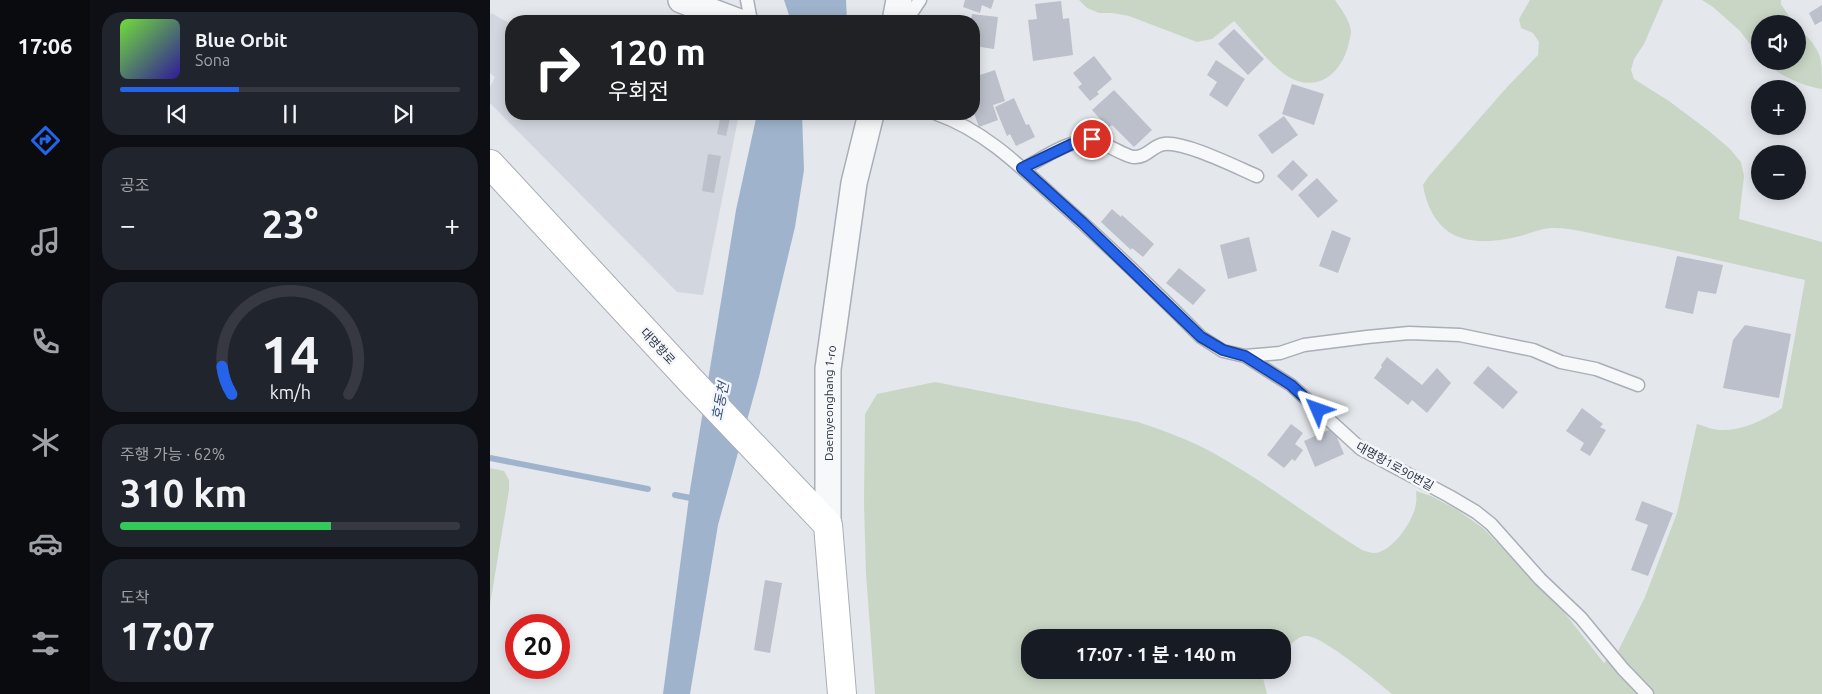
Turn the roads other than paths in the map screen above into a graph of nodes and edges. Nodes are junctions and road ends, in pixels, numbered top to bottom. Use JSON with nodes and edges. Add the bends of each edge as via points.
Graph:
{"nodes":[{"id":1,"x":681,"y":0,"type":"edge"},
{"id":2,"x":747,"y":0,"type":"edge"},
{"id":3,"x":899,"y":0,"type":"edge"},
{"id":4,"x":920,"y":0,"type":"edge"},
{"id":5,"x":721,"y":15,"type":"edge"},
{"id":6,"x":750,"y":15,"type":"edge"},
{"id":7,"x":896,"y":15,"type":"edge"},
{"id":8,"x":910,"y":15,"type":"edge"},
{"id":9,"x":870,"y":120,"type":"edge"},
{"id":10,"x":952,"y":120,"type":"edge"},
{"id":11,"x":490,"y":164,"type":"edge"},
{"id":12,"x":1022,"y":168,"type":"junction"},
{"id":13,"x":1257,"y":176,"type":"dead end"},
{"id":14,"x":1245,"y":356,"type":"junction"},
{"id":15,"x":1638,"y":385,"type":"dead end"},
{"id":16,"x":828,"y":525,"type":"junction"},
{"id":17,"x":842,"y":694,"type":"edge"},
{"id":18,"x":1647,"y":694,"type":"edge"}],
"edges":[{"from":1,"to":5,"type":"street"},
{"from":2,"to":6,"type":"lane"},
{"from":3,"to":7,"type":"street"},
{"from":4,"to":8,"type":"lane"},
{"from":9,"to":16,"type":"street","name":"Daemyeonghang 1-ro","via":[[854,183],[828,369]]},
{"from":10,"to":12,"type":"lane","name":"대명항1로90번길","via":[[1000,148]]},
{"from":11,"to":16,"type":"street","name":"대명항로"},
{"from":12,"to":13,"type":"lane","via":[[1072,144],[1092,139],[1132,157],[1142,157],[1163,144],[1180,144]]},
{"from":12,"to":14,"type":"lane","name":"대명항1로90번길","via":[[1201,337],[1223,350]]},
{"from":14,"to":15,"type":"lane","via":[[1366,337],[1409,333],[1460,335],[1533,350],[1561,362],[1596,369]]},
{"from":14,"to":18,"type":"lane","name":"대명항1로90번길","via":[[1291,385],[1361,450],[1449,496],[1491,524],[1540,579],[1581,618]]},
{"from":16,"to":17,"type":"street","name":"Daemyeonghang 1-ro"}]}
